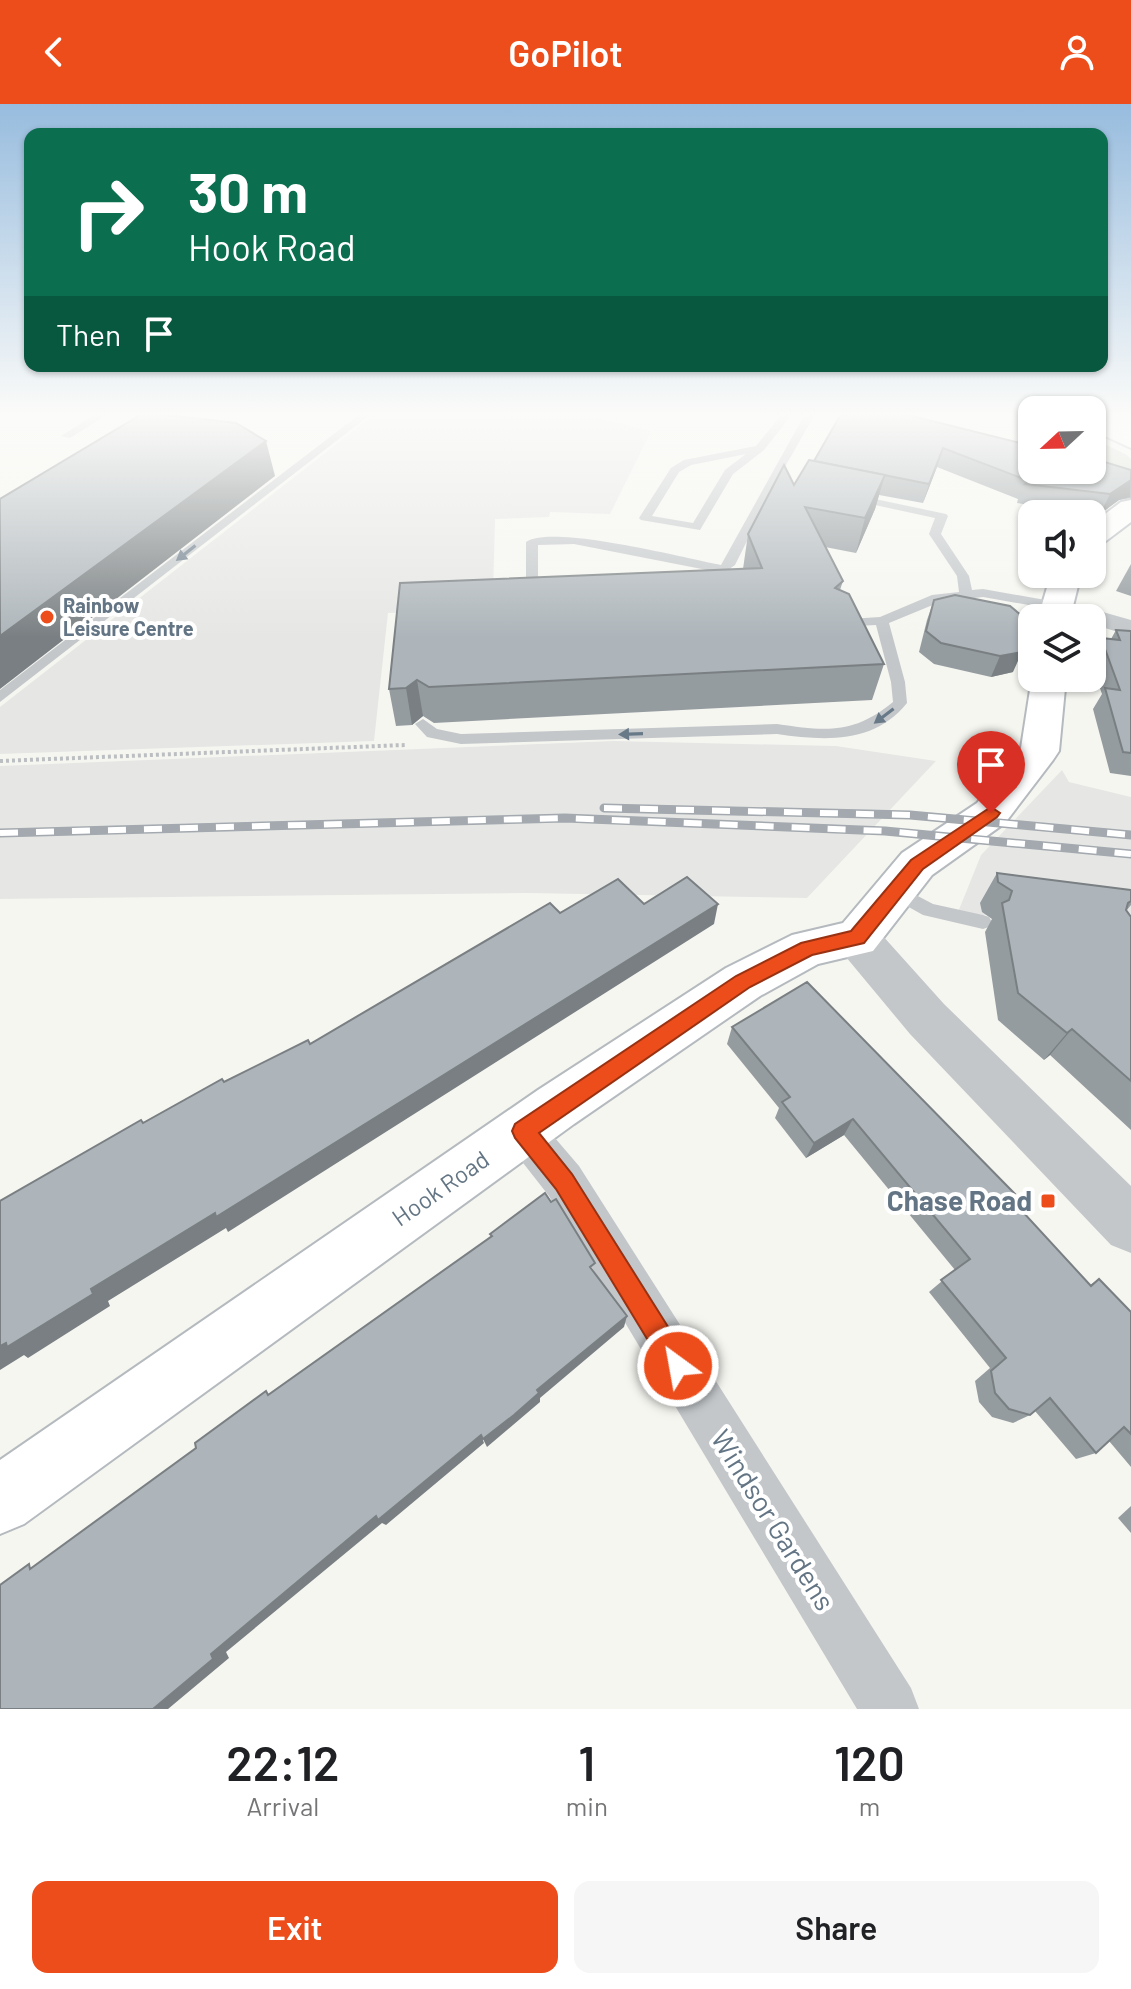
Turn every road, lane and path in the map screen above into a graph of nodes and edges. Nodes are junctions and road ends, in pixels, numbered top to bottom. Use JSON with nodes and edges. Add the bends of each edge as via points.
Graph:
{"nodes":[{"id":1,"x":269,"y":489,"type":"edge"},
{"id":2,"x":663,"y":489,"type":"edge"},
{"id":3,"x":719,"y":489,"type":"edge"},
{"id":4,"x":767,"y":489,"type":"edge"},
{"id":5,"x":849,"y":497,"type":"edge"},
{"id":6,"x":1131,"y":508,"type":"edge"},
{"id":7,"x":1106,"y":527,"type":"edge"},
{"id":8,"x":723,"y":569,"type":"junction"},
{"id":9,"x":685,"y":587,"type":"edge"},
{"id":10,"x":548,"y":594,"type":"edge"},
{"id":11,"x":966,"y":595,"type":"junction"},
{"id":12,"x":1034,"y":604,"type":"edge"},
{"id":13,"x":882,"y":621,"type":"junction"},
{"id":14,"x":836,"y":623,"type":"edge"},
{"id":15,"x":1106,"y":623,"type":"edge"},
{"id":16,"x":1131,"y":628,"type":"edge"},
{"id":17,"x":1047,"y":692,"type":"edge"},
{"id":18,"x":0,"y":697,"type":"edge"},
{"id":19,"x":423,"y":724,"type":"edge"},
{"id":20,"x":461,"y":739,"type":"junction"},
{"id":21,"x":0,"y":761,"type":"edge"},
{"id":22,"x":895,"y":891,"type":"junction"},
{"id":23,"x":983,"y":922,"type":"dead end"},
{"id":24,"x":857,"y":938,"type":"junction"},
{"id":25,"x":523,"y":1131,"type":"junction"},
{"id":26,"x":1131,"y":1225,"type":"edge"},
{"id":27,"x":0,"y":1500,"type":"edge"},
{"id":28,"x":890,"y":1709,"type":"edge"}],
"edges":[{"from":1,"to":18,"type":"lane","one_way":true},
{"from":2,"to":3,"type":"lane","via":[[645,518],[696,527]]},
{"from":4,"to":8,"type":"lane"},
{"from":5,"to":11,"type":"lane","via":[[942,516],[935,534],[963,576]]},
{"from":6,"to":7,"type":"main road"},
{"from":8,"to":9,"type":"lane","via":[[710,580]]},
{"from":8,"to":10,"type":"lane","via":[[574,540],[532,542],[532,594]]},
{"from":11,"to":12,"type":"lane","via":[[1015,597]]},
{"from":11,"to":13,"type":"lane","via":[[937,598]]},
{"from":13,"to":14,"type":"lane"},
{"from":13,"to":20,"type":"lane","one_way":true,"via":[[900,703],[860,733],[827,737],[777,729]]},
{"from":15,"to":16,"type":"street"},
{"from":17,"to":22,"type":"main road","via":[[1040,751],[991,813],[917,864]]},
{"from":19,"to":20,"type":"lane","via":[[432,733]]},
{"from":20,"to":21,"type":"path","via":[[420,745]]},
{"from":22,"to":23,"type":"lane","via":[[929,910]]},
{"from":22,"to":24,"type":"main road"},
{"from":24,"to":25,"type":"main road","name":"Hook Road","via":[[808,948],[743,982]]},
{"from":24,"to":26,"type":"street","via":[[927,1019]]},
{"from":25,"to":27,"type":"main road","name":"Hook Road"},
{"from":25,"to":28,"type":"street","name":"Windsor Gardens","via":[[564,1181]]}]}
